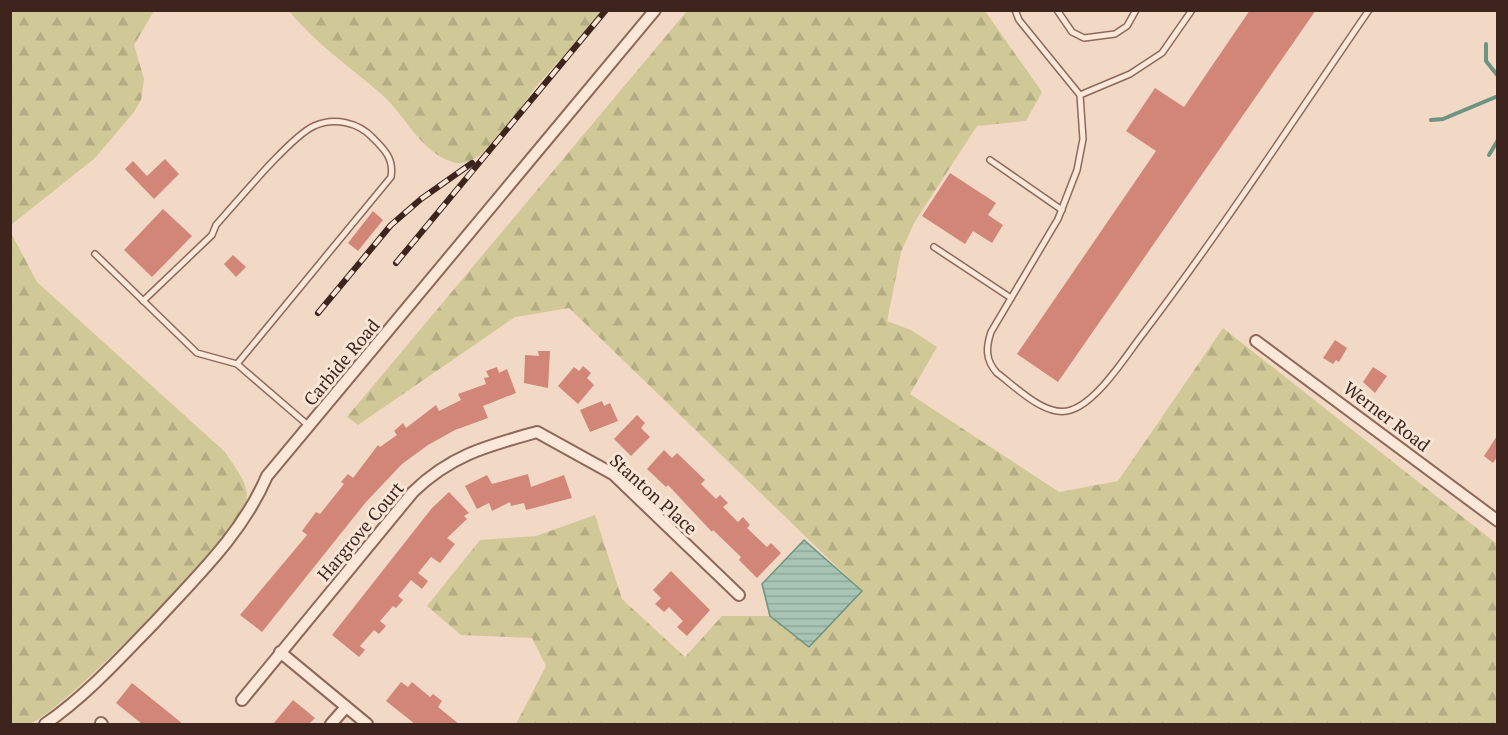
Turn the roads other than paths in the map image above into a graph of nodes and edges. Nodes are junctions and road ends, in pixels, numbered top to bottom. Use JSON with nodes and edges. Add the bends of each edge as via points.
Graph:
{"nodes":[{"id":1,"x":655,"y":10,"type":"edge"},
{"id":2,"x":1015,"y":10,"type":"edge"},
{"id":3,"x":1057,"y":10,"type":"edge"},
{"id":4,"x":1136,"y":10,"type":"edge"},
{"id":5,"x":1192,"y":10,"type":"edge"},
{"id":6,"x":1370,"y":10,"type":"edge"},
{"id":7,"x":1080,"y":95,"type":"junction"},
{"id":8,"x":990,"y":160,"type":"dead end"},
{"id":9,"x":1062,"y":210,"type":"junction"},
{"id":10,"x":934,"y":247,"type":"dead end"},
{"id":11,"x":95,"y":254,"type":"dead end"},
{"id":12,"x":1011,"y":298,"type":"junction"},
{"id":13,"x":143,"y":301,"type":"junction"},
{"id":14,"x":1256,"y":341,"type":"dead end"},
{"id":15,"x":237,"y":364,"type":"junction"},
{"id":16,"x":309,"y":426,"type":"junction"},
{"id":17,"x":537,"y":432,"type":"joint"},
{"id":18,"x":1497,"y":521,"type":"edge"},
{"id":19,"x":739,"y":595,"type":"dead end"},
{"id":20,"x":280,"y":652,"type":"junction"},
{"id":21,"x":242,"y":700,"type":"dead end"},
{"id":22,"x":346,"y":707,"type":"junction"},
{"id":23,"x":45,"y":724,"type":"edge"},
{"id":24,"x":331,"y":724,"type":"edge"},
{"id":25,"x":368,"y":724,"type":"edge"}],
"edges":[{"from":1,"to":16,"type":"street","name":"Carbide Road"},
{"from":2,"to":7,"type":"lane"},
{"from":3,"to":4,"type":"lane","via":[[1072,32],[1084,38],[1115,34],[1127,26]]},
{"from":5,"to":7,"type":"lane","via":[[1162,53],[1130,74]]},
{"from":6,"to":12,"type":"lane","via":[[1185,279],[1101,388],[1072,410],[1046,408],[991,366],[988,341]]},
{"from":7,"to":9,"type":"lane","via":[[1083,139],[1077,170]]},
{"from":8,"to":9,"type":"lane"},
{"from":9,"to":12,"type":"lane"},
{"from":10,"to":12,"type":"lane"},
{"from":11,"to":13,"type":"lane"},
{"from":13,"to":15,"type":"lane","via":[[197,353]]},
{"from":13,"to":15,"type":"lane","via":[[212,235],[216,225],[298,137],[315,125],[328,122],[352,123],[365,130],[388,154],[391,177]]},
{"from":14,"to":18,"type":"street","name":"Werner Road"},
{"from":15,"to":16,"type":"lane"},
{"from":16,"to":23,"type":"street","name":"Carbide Road","via":[[267,476],[255,504],[219,553],[101,677]]},
{"from":17,"to":19,"type":"street","name":"Stanton Place","via":[[613,474]]},
{"from":17,"to":20,"type":"street","name":"Hargrove Court","via":[[477,449],[431,474]]},
{"from":20,"to":21,"type":"street","name":"Hargrove Court"},
{"from":20,"to":22,"type":"street"},
{"from":22,"to":24,"type":"street"},
{"from":22,"to":25,"type":"street"}]}
